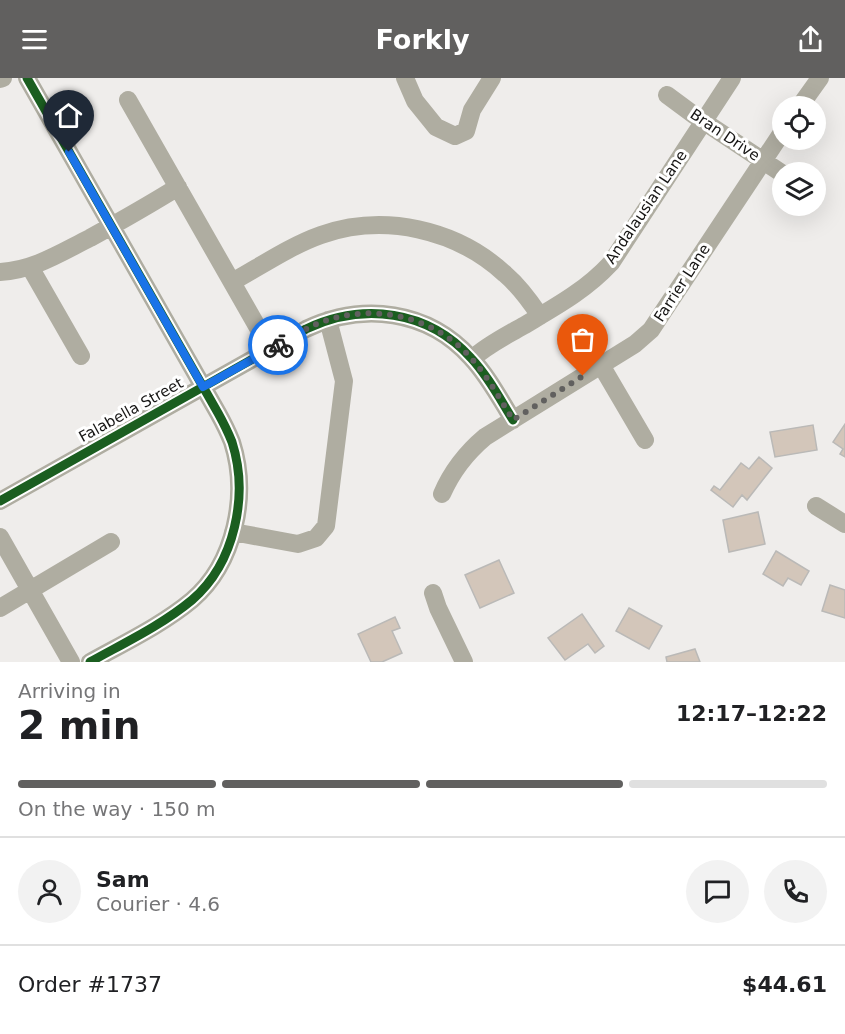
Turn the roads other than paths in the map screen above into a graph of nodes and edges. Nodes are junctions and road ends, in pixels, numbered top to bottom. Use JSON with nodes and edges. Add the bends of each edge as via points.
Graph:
{"nodes":[{"id":1,"x":27,"y":78,"type":"edge"},
{"id":2,"x":405,"y":78,"type":"edge"},
{"id":3,"x":492,"y":78,"type":"edge"},
{"id":4,"x":732,"y":78,"type":"edge"},
{"id":5,"x":820,"y":78,"type":"edge"},
{"id":6,"x":667,"y":95,"type":"dead end"},
{"id":7,"x":808,"y":96,"type":"edge"},
{"id":8,"x":128,"y":100,"type":"dead end"},
{"id":9,"x":704,"y":122,"type":"junction"},
{"id":10,"x":772,"y":147,"type":"edge"},
{"id":11,"x":762,"y":161,"type":"junction"},
{"id":12,"x":772,"y":167,"type":"edge"},
{"id":13,"x":178,"y":187,"type":"junction"},
{"id":14,"x":112,"y":226,"type":"junction"},
{"id":15,"x":30,"y":267,"type":"junction"},
{"id":16,"x":0,"y":272,"type":"edge"},
{"id":17,"x":232,"y":282,"type":"junction"},
{"id":18,"x":540,"y":316,"type":"junction"},
{"id":19,"x":328,"y":320,"type":"junction"},
{"id":20,"x":270,"y":349,"type":"junction"},
{"id":21,"x":81,"y":356,"type":"dead end"},
{"id":22,"x":472,"y":359,"type":"junction"},
{"id":23,"x":601,"y":366,"type":"junction"},
{"id":24,"x":203,"y":387,"type":"junction"},
{"id":25,"x":513,"y":420,"type":"junction"},
{"id":26,"x":645,"y":440,"type":"dead end"},
{"id":27,"x":442,"y":494,"type":"dead end"},
{"id":28,"x":0,"y":501,"type":"edge"},
{"id":29,"x":816,"y":506,"type":"dead end"},
{"id":30,"x":845,"y":524,"type":"edge"},
{"id":31,"x":233,"y":532,"type":"junction"},
{"id":32,"x":0,"y":537,"type":"edge"},
{"id":33,"x":111,"y":542,"type":"dead end"},
{"id":34,"x":30,"y":590,"type":"junction"},
{"id":35,"x":433,"y":593,"type":"dead end"},
{"id":36,"x":0,"y":608,"type":"edge"},
{"id":37,"x":71,"y":662,"type":"edge"},
{"id":38,"x":90,"y":662,"type":"edge"},
{"id":39,"x":464,"y":662,"type":"edge"}],
"edges":[{"from":1,"to":14,"type":"street"},
{"from":2,"to":3,"type":"street","via":[[415,101],[436,127],[454,136],[466,131],[472,110]]},
{"from":4,"to":9,"type":"street","name":"Andalausian Lane"},
{"from":5,"to":7,"type":"street"},
{"from":6,"to":9,"type":"street","name":"Bran Drive"},
{"from":8,"to":13,"type":"street"},
{"from":9,"to":11,"type":"street","name":"Bran Drive"},
{"from":9,"to":18,"type":"street","name":"Andalausian Lane","via":[[610,263],[596,279]]},
{"from":10,"to":11,"type":"street","name":"Farrier Lane"},
{"from":11,"to":12,"type":"street","name":"Bran Drive"},
{"from":11,"to":23,"type":"street","name":"Farrier Lane","via":[[651,330]]},
{"from":13,"to":14,"type":"street"},
{"from":13,"to":17,"type":"street"},
{"from":14,"to":15,"type":"street"},
{"from":14,"to":24,"type":"street"},
{"from":15,"to":16,"type":"street"},
{"from":15,"to":21,"type":"street"},
{"from":17,"to":18,"type":"street","via":[[322,235],[357,227],[393,226],[445,237],[478,253],[519,287]]},
{"from":17,"to":20,"type":"street"},
{"from":18,"to":22,"type":"street","name":"Andalausian Lane"},
{"from":19,"to":20,"type":"street","name":"Falabella Street"},
{"from":19,"to":22,"type":"street","name":"Falabella Street","via":[[364,313],[409,319],[437,330]]},
{"from":19,"to":31,"type":"street","via":[[344,381],[326,526],[316,538],[298,543]]},
{"from":20,"to":24,"type":"street","name":"Falabella Street"},
{"from":22,"to":25,"type":"street","name":"Falabella Street"},
{"from":23,"to":25,"type":"street","name":"Farrier Lane"},
{"from":23,"to":26,"type":"street"},
{"from":24,"to":28,"type":"street","name":"Falabella Street"},
{"from":24,"to":31,"type":"street","via":[[226,427],[236,458],[239,490]]},
{"from":25,"to":27,"type":"street","name":"Farrier Lane","via":[[485,437],[464,457]]},
{"from":29,"to":30,"type":"street"},
{"from":31,"to":38,"type":"street","via":[[218,568],[195,598],[175,614]]},
{"from":32,"to":34,"type":"street"},
{"from":33,"to":34,"type":"street"},
{"from":34,"to":36,"type":"street"},
{"from":34,"to":37,"type":"street"},
{"from":35,"to":39,"type":"street"}]}
